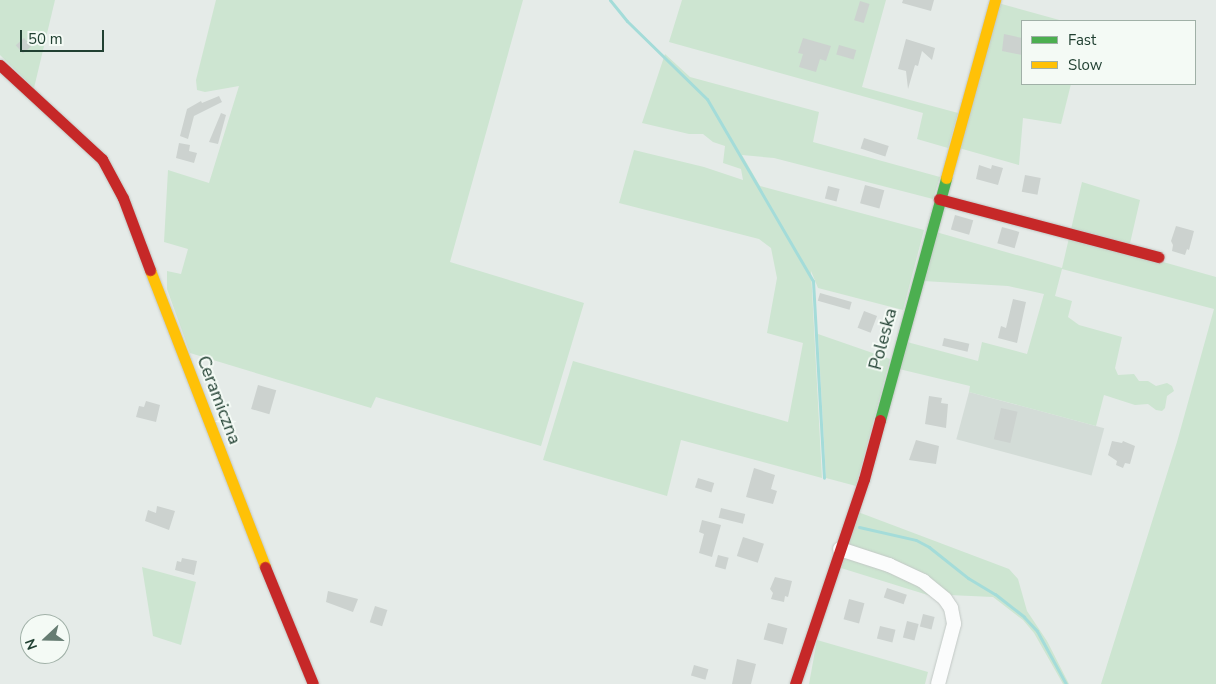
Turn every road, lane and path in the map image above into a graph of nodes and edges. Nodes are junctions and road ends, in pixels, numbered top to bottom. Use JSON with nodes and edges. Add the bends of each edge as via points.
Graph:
{"nodes":[{"id":1,"x":995,"y":0,"type":"edge"},
{"id":2,"x":0,"y":65,"type":"edge"},
{"id":3,"x":939,"y":199,"type":"junction"},
{"id":4,"x":1158,"y":257,"type":"dead end"},
{"id":5,"x":840,"y":549,"type":"junction"},
{"id":6,"x":313,"y":684,"type":"edge"},
{"id":7,"x":795,"y":684,"type":"edge"},
{"id":8,"x":938,"y":684,"type":"edge"}],
"edges":[{"from":1,"to":3,"type":"street","name":"Poleska"},
{"from":2,"to":6,"type":"street","name":"Ceramiczna","via":[[102,160],[123,198],[232,486]]},
{"from":3,"to":4,"type":"street"},
{"from":3,"to":5,"type":"street","name":"Poleska","via":[[864,479]]},
{"from":5,"to":7,"type":"street","name":"Poleska"},
{"from":5,"to":8,"type":"street","via":[[889,564],[922,581],[944,598],[951,608],[954,624]]}]}
